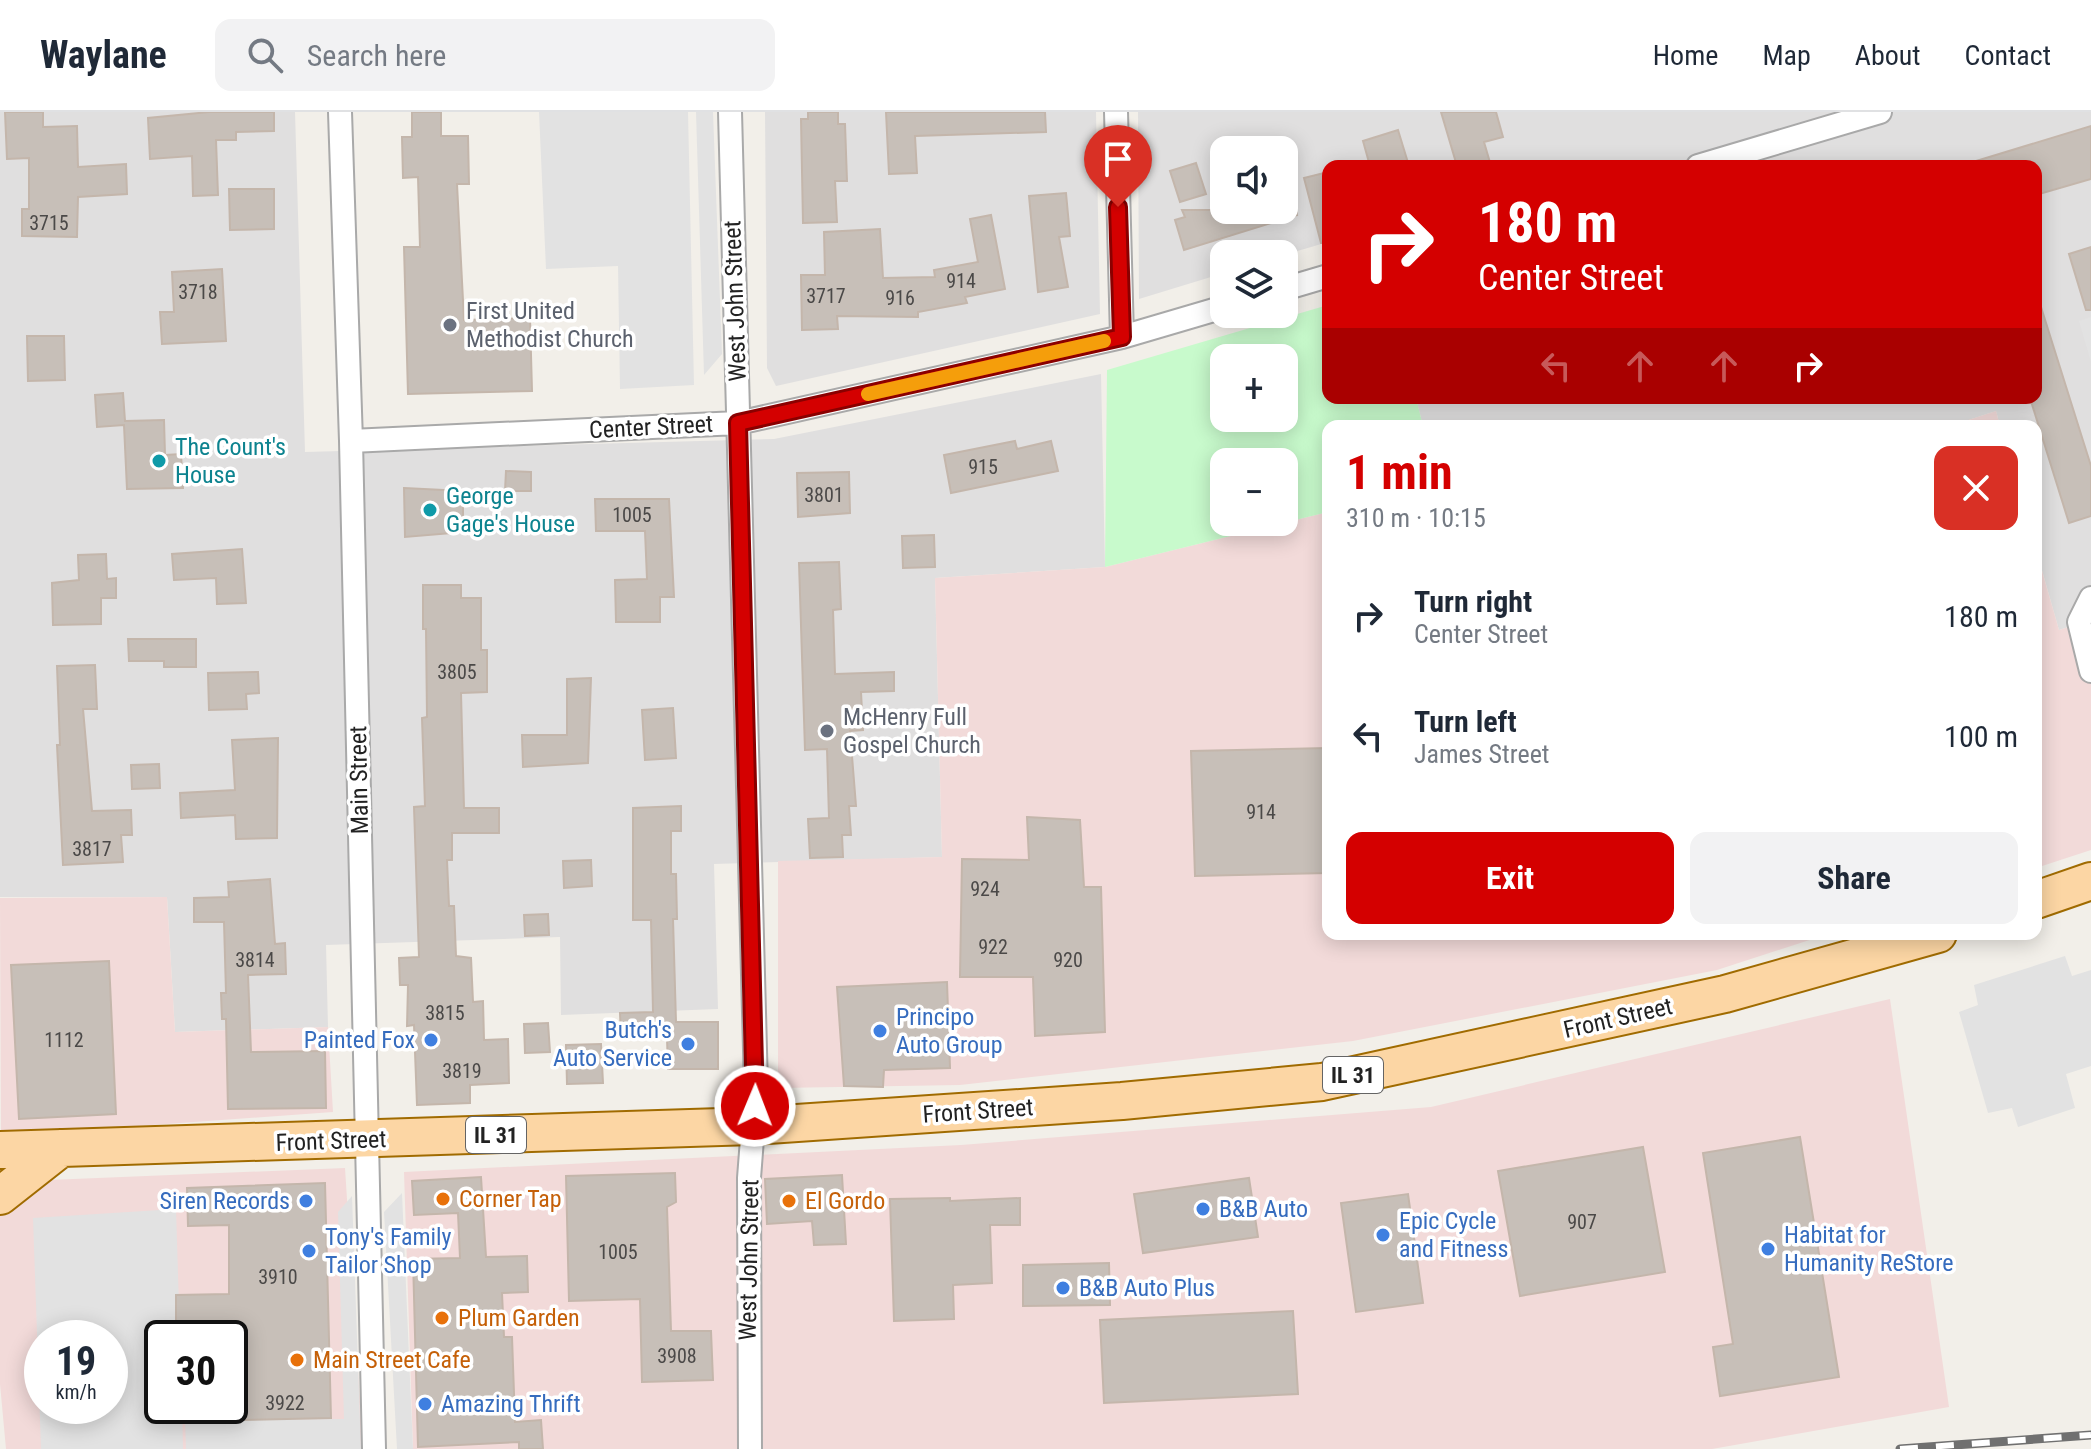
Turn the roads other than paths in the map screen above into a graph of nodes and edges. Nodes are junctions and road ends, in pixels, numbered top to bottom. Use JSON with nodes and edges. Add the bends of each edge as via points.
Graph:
{"nodes":[{"id":1,"x":340,"y":112,"type":"edge"},
{"id":2,"x":730,"y":112,"type":"edge"},
{"id":3,"x":1116,"y":112,"type":"edge"},
{"id":4,"x":1880,"y":112,"type":"edge"},
{"id":5,"x":1718,"y":160,"type":"edge"},
{"id":6,"x":1322,"y":278,"type":"edge"},
{"id":7,"x":1298,"y":285,"type":"edge"},
{"id":8,"x":1210,"y":311,"type":"edge"},
{"id":9,"x":1122,"y":337,"type":"junction"},
{"id":10,"x":738,"y":423,"type":"junction"},
{"id":11,"x":351,"y":441,"type":"junction"},
{"id":12,"x":2091,"y":598,"type":"edge"},
{"id":13,"x":2088,"y":661,"type":"edge"},
{"id":14,"x":2091,"y":881,"type":"edge"},
{"id":15,"x":2042,"y":898,"type":"edge"},
{"id":16,"x":1917,"y":940,"type":"edge"},
{"id":17,"x":753,"y":1126,"type":"junction"},
{"id":18,"x":367,"y":1140,"type":"junction"},
{"id":19,"x":61,"y":1148,"type":"junction"},
{"id":20,"x":0,"y":1150,"type":"edge"},
{"id":21,"x":0,"y":1196,"type":"edge"},
{"id":22,"x":374,"y":1449,"type":"edge"},
{"id":23,"x":750,"y":1449,"type":"edge"}],
"edges":[{"from":1,"to":11,"type":"street","name":"Main Street"},
{"from":2,"to":10,"type":"street","name":"West John Street"},
{"from":3,"to":9,"type":"street"},
{"from":4,"to":5,"type":"street"},
{"from":6,"to":7,"type":"street"},
{"from":8,"to":9,"type":"street","name":"Center Street"},
{"from":9,"to":10,"type":"street","name":"Center Street"},
{"from":10,"to":11,"type":"street","name":"Center Street"},
{"from":10,"to":17,"type":"street","name":"West John Street"},
{"from":11,"to":18,"type":"street","name":"Main Street"},
{"from":12,"to":13,"type":"street","via":[[2079,622]]},
{"from":14,"to":15,"type":"main road"},
{"from":16,"to":17,"type":"main road","name":"Front Street","number":"IL 31","via":[[1725,994],[1322,1082]]},
{"from":17,"to":18,"type":"main road","name":"Front Street","number":"IL 31"},
{"from":17,"to":23,"type":"street","name":"West John Street"},
{"from":18,"to":19,"type":"main road","name":"Front Street","number":"IL 31"},
{"from":18,"to":22,"type":"street","name":"Main Street"},
{"from":19,"to":20,"type":"main road","name":"Front Street","number":"IL 31"},
{"from":19,"to":21,"type":"main road"}]}
